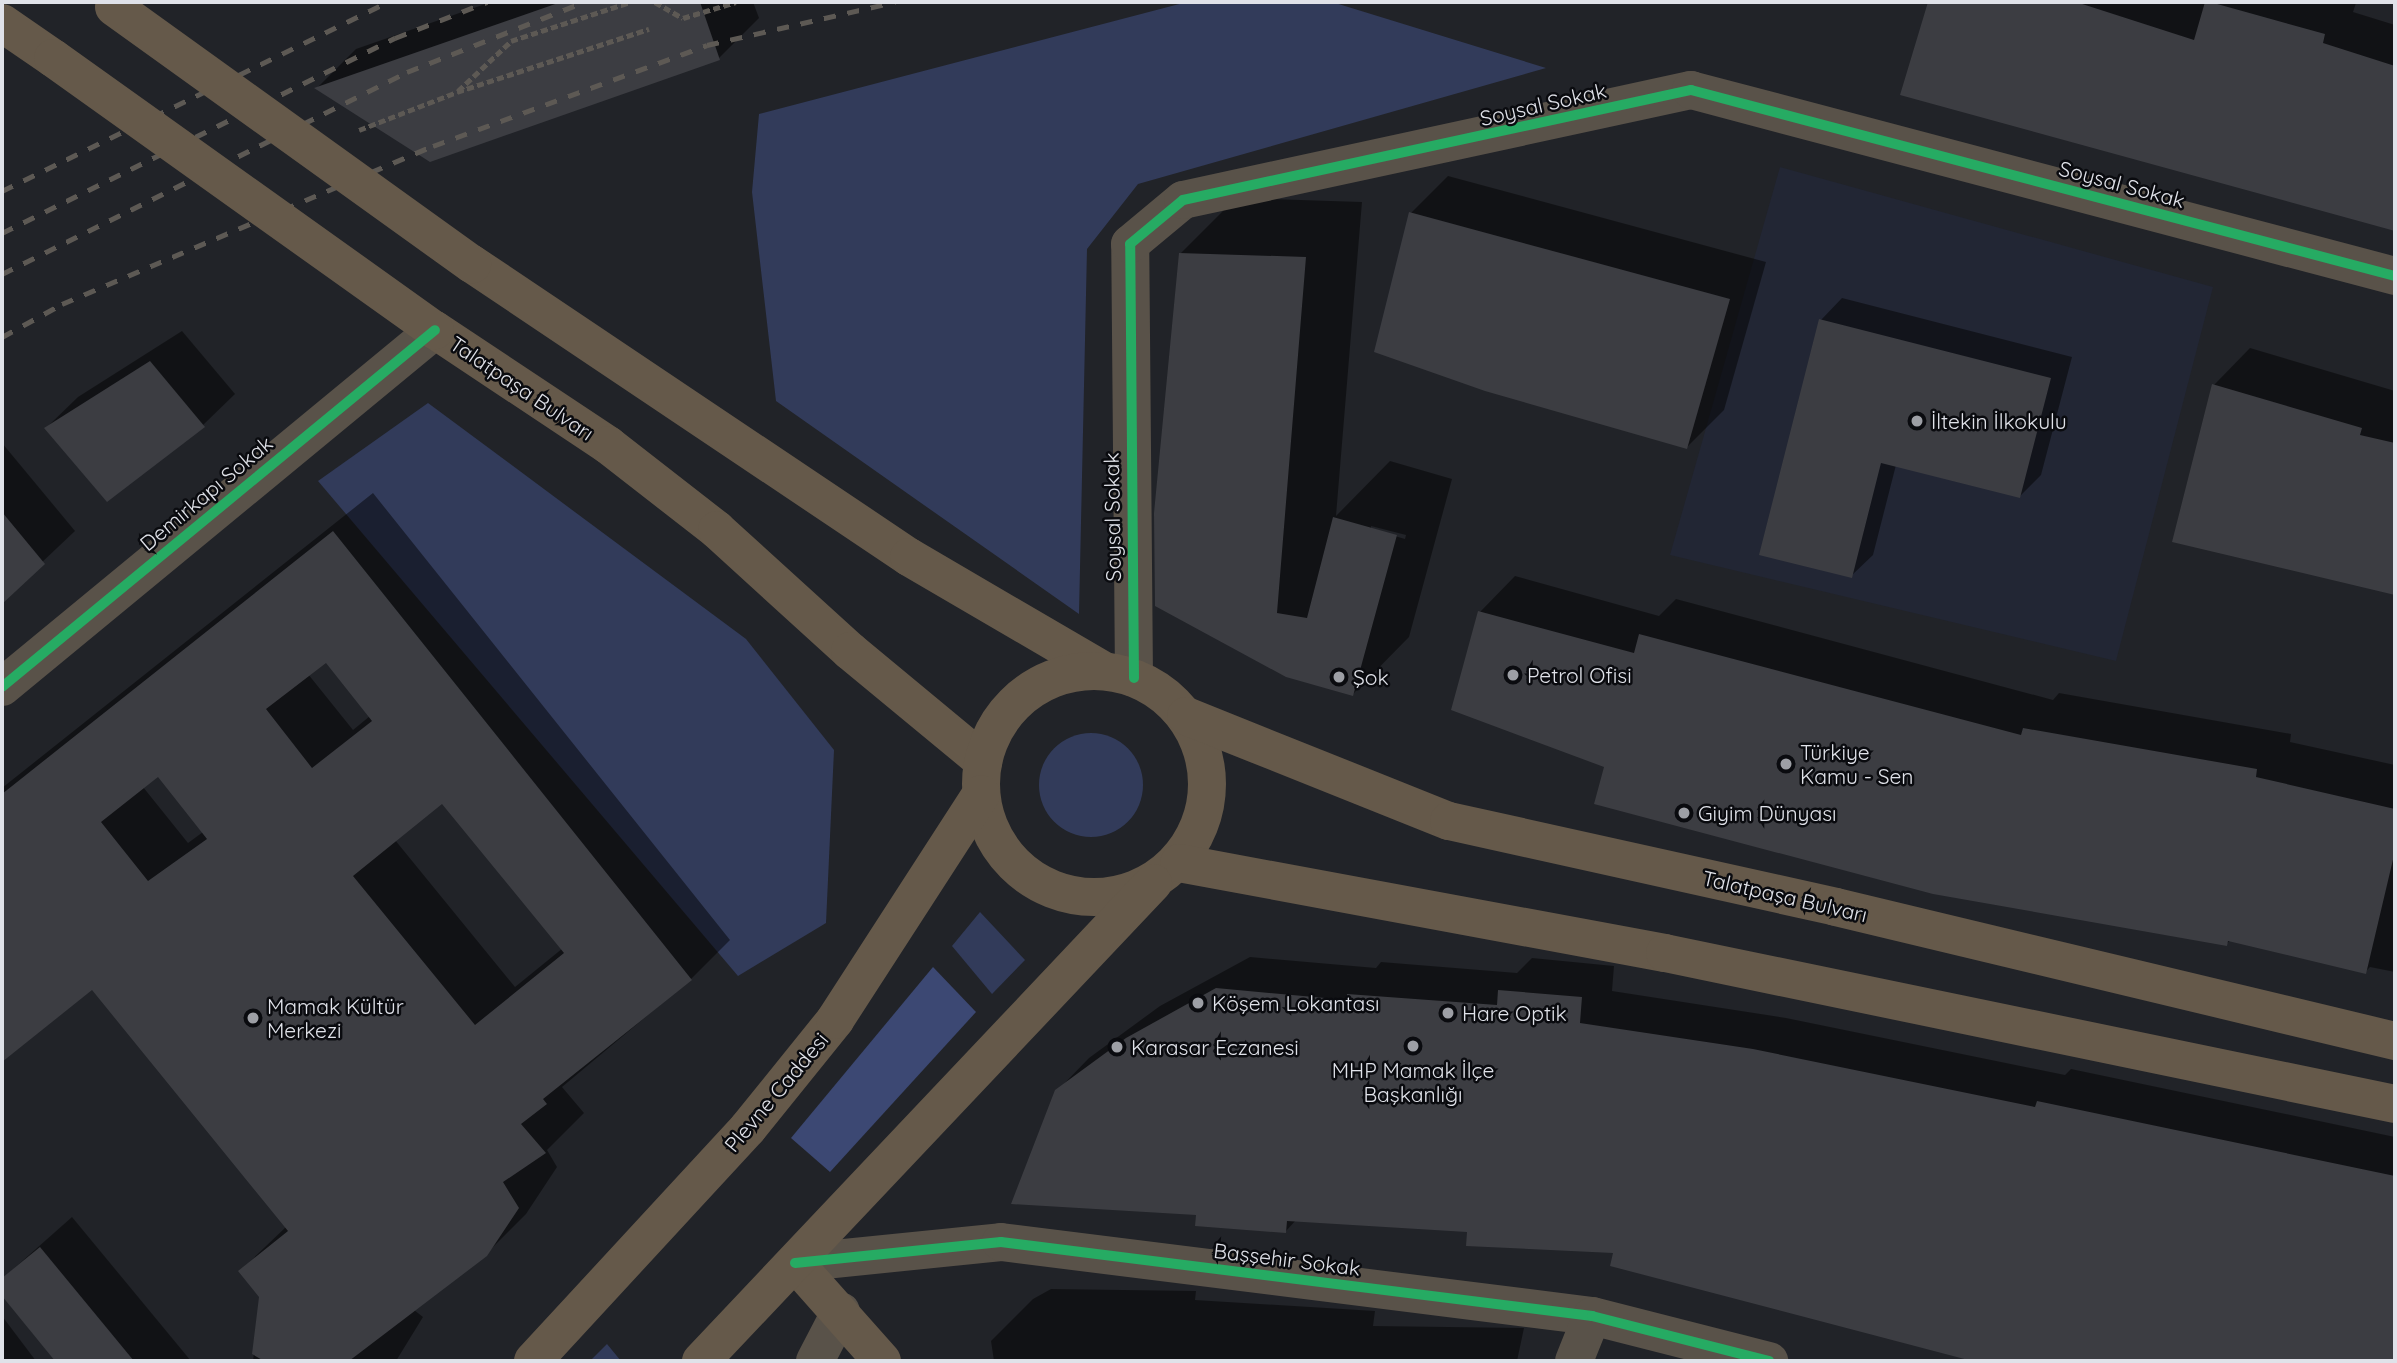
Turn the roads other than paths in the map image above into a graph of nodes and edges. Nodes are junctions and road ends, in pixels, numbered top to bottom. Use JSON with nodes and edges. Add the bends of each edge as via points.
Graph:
{"nodes":[{"id":1,"x":110,"y":4,"type":"edge"},
{"id":2,"x":2,"y":23,"type":"edge"},
{"id":3,"x":2395,"y":275,"type":"edge"},
{"id":4,"x":435,"y":330,"type":"junction"},
{"id":5,"x":1119,"y":674,"type":"junction"},
{"id":6,"x":2,"y":687,"type":"edge"},
{"id":7,"x":1186,"y":716,"type":"junction"},
{"id":8,"x":982,"y":778,"type":"junction"},
{"id":9,"x":1167,"y":872,"type":"junction"},
{"id":10,"x":2395,"y":1041,"type":"edge"},
{"id":11,"x":2395,"y":1104,"type":"edge"},
{"id":12,"x":795,"y":1263,"type":"junction"},
{"id":13,"x":841,"y":1311,"type":"junction"},
{"id":14,"x":1592,"y":1316,"type":"junction"},
{"id":15,"x":533,"y":1361,"type":"edge"},
{"id":16,"x":701,"y":1361,"type":"edge"},
{"id":17,"x":815,"y":1361,"type":"edge"},
{"id":18,"x":881,"y":1361,"type":"edge"},
{"id":19,"x":1574,"y":1361,"type":"edge"},
{"id":20,"x":1769,"y":1361,"type":"edge"}],
"edges":[{"from":1,"to":5,"type":"main road","bridge":true,"via":[[472,264],[886,542]]},
{"from":2,"to":4,"type":"main road","name":"Talatpaşa Bulvarı","bridge":true},
{"from":3,"to":5,"type":"street","name":"Soysal Sokak","via":[[1691,90],[1183,200],[1130,244]]},
{"from":4,"to":6,"type":"street","name":"Demirkapı Sokak"},
{"from":4,"to":8,"type":"main road","name":"Talatpaşa Bulvarı","via":[[608,445],[717,530]]},
{"from":5,"to":7,"type":"main road","via":[[1163,694]]},
{"from":5,"to":8,"type":"main road","via":[[1072,672],[1042,683],[1015,702],[994,729]]},
{"from":7,"to":9,"type":"main road","via":[[1201,746],[1208,777],[1205,810]]},
{"from":7,"to":10,"type":"main road","name":"Talatpaşa Bulvarı","via":[[1450,821],[1836,907]]},
{"from":8,"to":9,"type":"main road","via":[[990,829],[1010,859],[1038,882],[1071,895],[1108,897]]},
{"from":8,"to":15,"type":"main road","name":"Plevne Caddesi","via":[[835,1020],[740,1137]]},
{"from":9,"to":11,"type":"main road","via":[[1665,953]]},
{"from":9,"to":12,"type":"main road"},
{"from":12,"to":13,"type":"main road"},
{"from":12,"to":14,"type":"street","name":"Başşehir Sokak","via":[[1001,1242]]},
{"from":12,"to":16,"type":"main road"},
{"from":13,"to":17,"type":"street"},
{"from":13,"to":18,"type":"main road"},
{"from":14,"to":19,"type":"street"},
{"from":14,"to":20,"type":"street","name":"Başşehir Sokak"}]}
